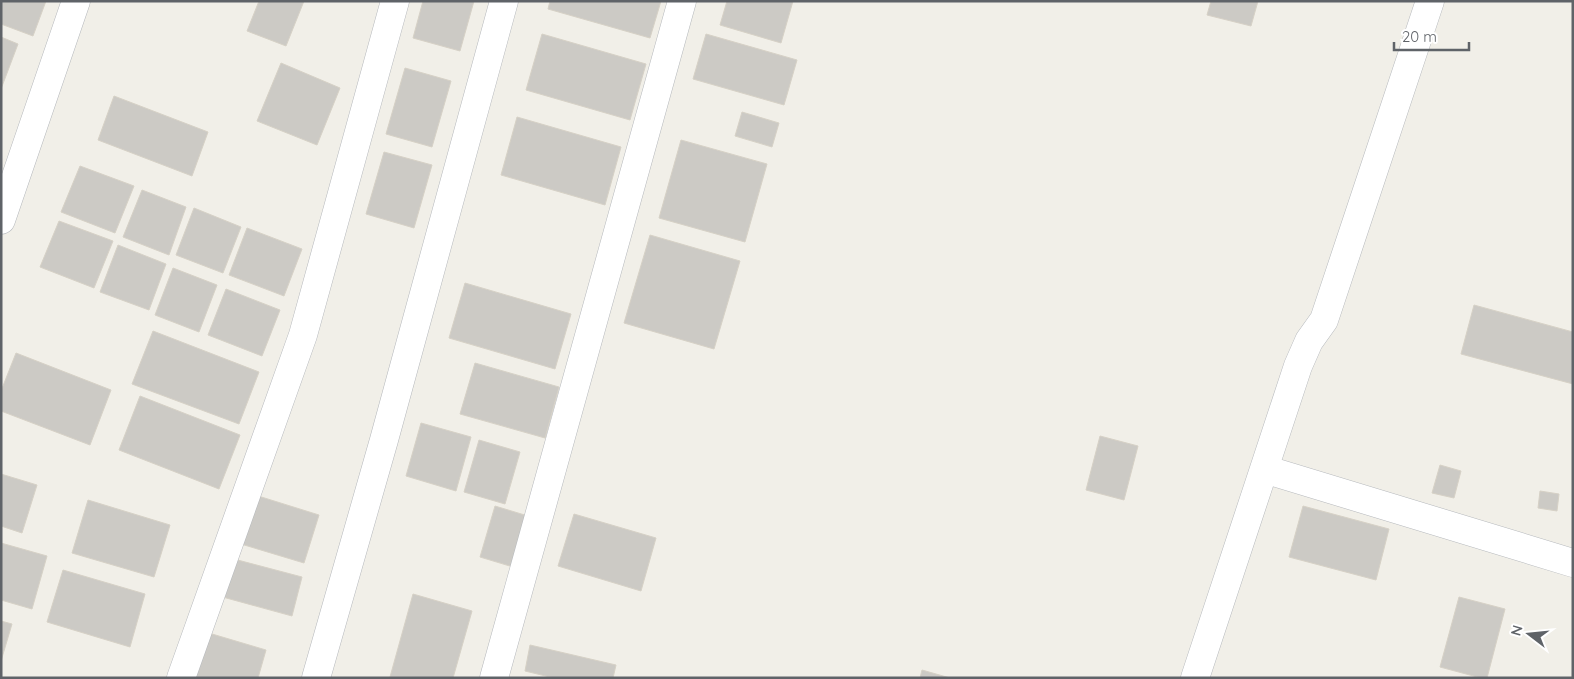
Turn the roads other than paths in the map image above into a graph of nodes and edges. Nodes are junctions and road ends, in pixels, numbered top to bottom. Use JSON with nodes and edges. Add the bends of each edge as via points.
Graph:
{"nodes":[{"id":1,"x":76,"y":1,"type":"edge"},
{"id":2,"x":395,"y":1,"type":"edge"},
{"id":3,"x":504,"y":1,"type":"edge"},
{"id":4,"x":682,"y":1,"type":"edge"},
{"id":5,"x":1430,"y":1,"type":"edge"},
{"id":6,"x":1,"y":220,"type":"edge"},
{"id":7,"x":1264,"y":469,"type":"junction"},
{"id":8,"x":1573,"y":563,"type":"edge"},
{"id":9,"x":181,"y":678,"type":"edge"},
{"id":10,"x":316,"y":678,"type":"edge"},
{"id":11,"x":494,"y":678,"type":"edge"},
{"id":12,"x":1195,"y":678,"type":"edge"}],
"edges":[{"from":1,"to":6,"type":"street"},
{"from":2,"to":9,"type":"street","via":[[303,335]]},
{"from":3,"to":10,"type":"street"},
{"from":4,"to":11,"type":"street"},
{"from":5,"to":7,"type":"street","via":[[1330,304],[1298,366]]},
{"from":7,"to":8,"type":"street"},
{"from":7,"to":12,"type":"street"}]}
